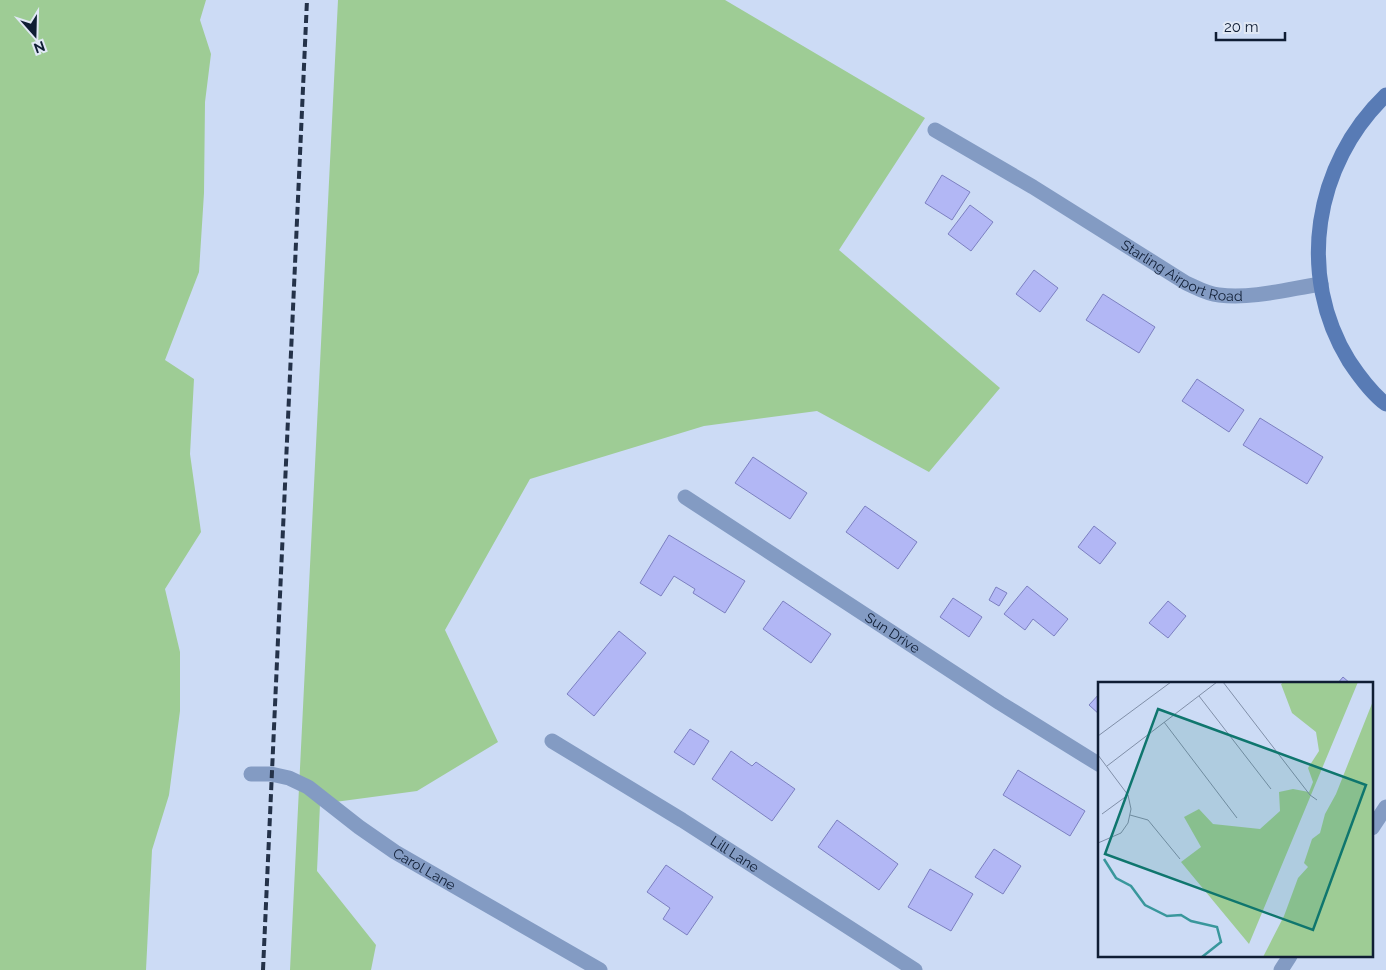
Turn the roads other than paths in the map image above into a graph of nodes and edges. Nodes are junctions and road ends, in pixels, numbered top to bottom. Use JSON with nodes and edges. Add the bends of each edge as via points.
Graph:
{"nodes":[{"id":1,"x":1386,"y":95,"type":"edge"},
{"id":2,"x":935,"y":130,"type":"dead end"},
{"id":3,"x":1321,"y":284,"type":"junction"},
{"id":4,"x":1386,"y":404,"type":"edge"},
{"id":5,"x":685,"y":497,"type":"dead end"},
{"id":6,"x":552,"y":741,"type":"dead end"},
{"id":7,"x":1098,"y":764,"type":"edge"},
{"id":8,"x":251,"y":774,"type":"dead end"},
{"id":9,"x":1386,"y":807,"type":"edge"},
{"id":10,"x":1374,"y":825,"type":"edge"},
{"id":11,"x":1289,"y":958,"type":"edge"},
{"id":12,"x":600,"y":970,"type":"edge"},
{"id":13,"x":915,"y":970,"type":"edge"},
{"id":14,"x":1281,"y":970,"type":"edge"}],
"edges":[{"from":1,"to":3,"type":"street","via":[[1356,130],[1330,179],[1319,233]]},
{"from":2,"to":3,"type":"street","name":"Starling Airport Road","via":[[1196,288],[1219,295],[1246,296]]},
{"from":3,"to":4,"type":"street","via":[[1331,321],[1345,353],[1368,386]]},
{"from":5,"to":7,"type":"street","name":"Sun Drive"},
{"from":6,"to":13,"type":"street","name":"Lill Lane","via":[[682,820]]},
{"from":8,"to":12,"type":"street","name":"Carol Lane","via":[[271,774],[308,786],[395,852]]},
{"from":9,"to":10,"type":"street"},
{"from":11,"to":14,"type":"street"}]}
